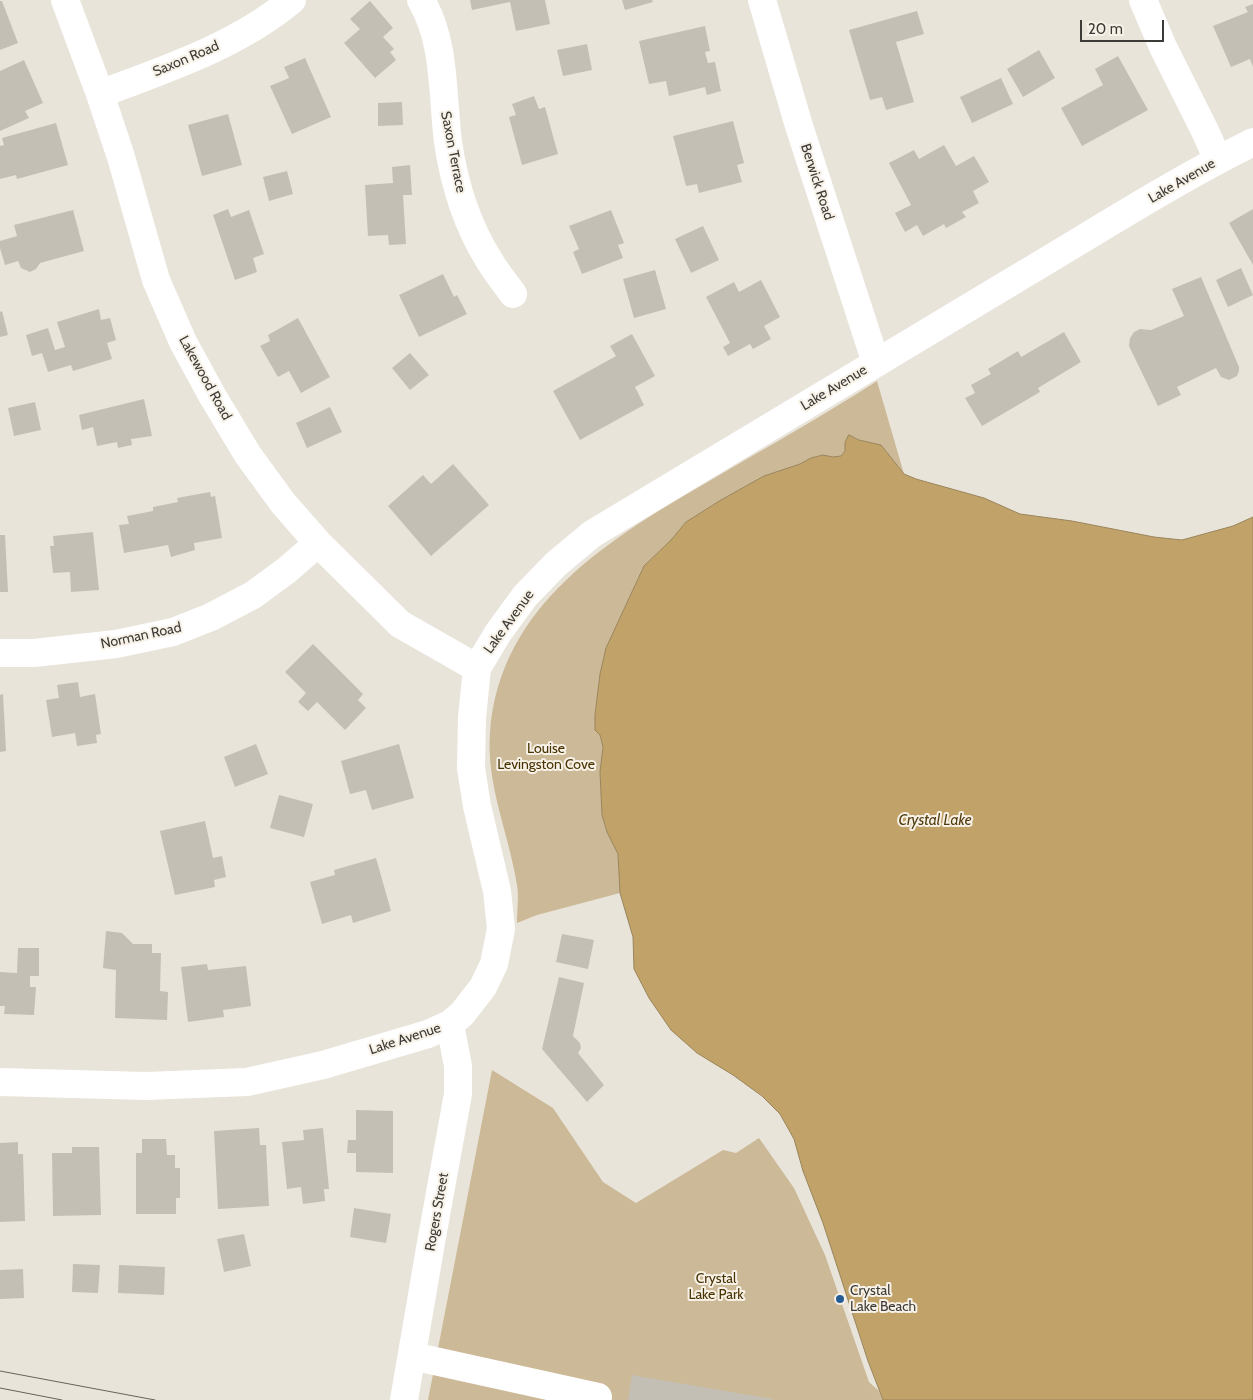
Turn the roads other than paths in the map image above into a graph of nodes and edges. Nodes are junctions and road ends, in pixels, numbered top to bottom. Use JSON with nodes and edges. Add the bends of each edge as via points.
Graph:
{"nodes":[{"id":1,"x":65,"y":0,"type":"edge"},
{"id":2,"x":292,"y":0,"type":"edge"},
{"id":3,"x":422,"y":0,"type":"edge"},
{"id":4,"x":762,"y":0,"type":"edge"},
{"id":5,"x":1143,"y":0,"type":"edge"},
{"id":6,"x":100,"y":94,"type":"junction"},
{"id":7,"x":1253,"y":142,"type":"edge"},
{"id":8,"x":1218,"y":160,"type":"junction"},
{"id":9,"x":513,"y":294,"type":"dead end"},
{"id":10,"x":876,"y":363,"type":"junction"},
{"id":11,"x":318,"y":543,"type":"junction"},
{"id":12,"x":0,"y":653,"type":"edge"},
{"id":13,"x":477,"y":668,"type":"junction"},
{"id":14,"x":450,"y":1024,"type":"junction"},
{"id":15,"x":0,"y":1082,"type":"edge"},
{"id":16,"x":412,"y":1356,"type":"junction"},
{"id":17,"x":598,"y":1397,"type":"dead end"},
{"id":18,"x":404,"y":1400,"type":"edge"}],
"edges":[{"from":1,"to":6,"type":"street","name":"Lakewood Road"},
{"from":2,"to":6,"type":"street","name":"Saxon Road","via":[[274,15],[208,52]]},
{"from":3,"to":9,"type":"street","name":"Saxon Terrace","via":[[437,41],[456,183],[472,228],[489,261]]},
{"from":4,"to":10,"type":"street","name":"Berwick Road"},
{"from":5,"to":8,"type":"street"},
{"from":6,"to":11,"type":"street","name":"Lakewood Road","via":[[156,280],[183,342],[248,455]]},
{"from":7,"to":8,"type":"street","name":"Lake Avenue"},
{"from":8,"to":10,"type":"street","name":"Lake Avenue"},
{"from":10,"to":13,"type":"street","name":"Lake Avenue","via":[[592,534],[525,596]]},
{"from":11,"to":12,"type":"street","name":"Norman Road","via":[[252,594],[210,617],[173,632],[116,644],[34,653]]},
{"from":11,"to":13,"type":"street","name":"Lakewood Road","via":[[400,624]]},
{"from":13,"to":14,"type":"street","name":"Lake Avenue","via":[[471,768],[497,891],[501,929],[494,964],[483,987],[474,1001]]},
{"from":14,"to":15,"type":"street","name":"Lake Avenue","via":[[428,1034],[323,1065],[247,1082],[146,1086]]},
{"from":14,"to":16,"type":"street","name":"Rogers Street","via":[[458,1066],[458,1094]]},
{"from":16,"to":17,"type":"street"},
{"from":16,"to":18,"type":"street","name":"Rogers Street"}]}
